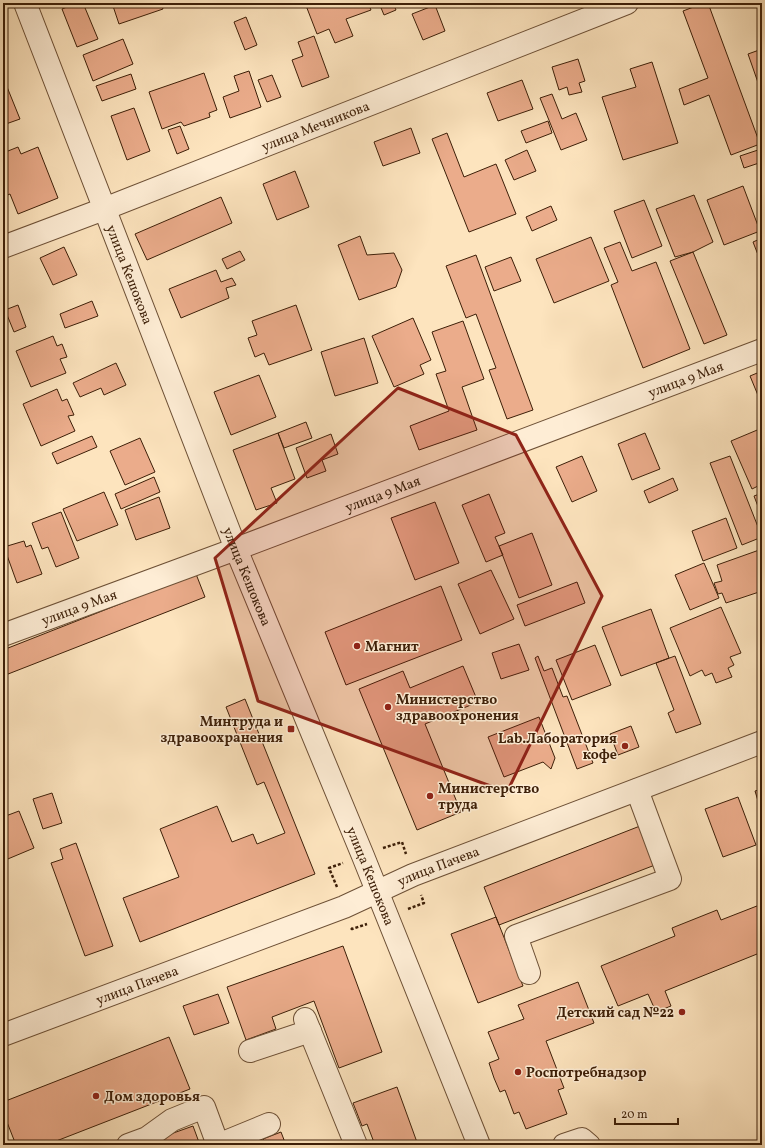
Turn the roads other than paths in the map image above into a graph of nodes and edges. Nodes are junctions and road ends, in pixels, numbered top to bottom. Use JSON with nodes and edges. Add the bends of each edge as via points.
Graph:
{"nodes":[{"id":1,"x":25,"y":3,"type":"edge"},
{"id":2,"x":627,"y":3,"type":"edge"},
{"id":3,"x":104,"y":209,"type":"junction"},
{"id":4,"x":3,"y":248,"type":"edge"},
{"id":5,"x":762,"y":350,"type":"edge"},
{"id":6,"x":236,"y":549,"type":"junction"},
{"id":7,"x":3,"y":635,"type":"edge"},
{"id":8,"x":762,"y":742,"type":"edge"},
{"id":9,"x":637,"y":790,"type":"junction"},
{"id":10,"x":377,"y":892,"type":"junction"},
{"id":11,"x":529,"y":973,"type":"dead end"},
{"id":12,"x":3,"y":1035,"type":"edge"},
{"id":13,"x":250,"y":1051,"type":"dead end"},
{"id":14,"x":269,"y":1124,"type":"dead end"},
{"id":15,"x":141,"y":1143,"type":"edge"},
{"id":16,"x":218,"y":1145,"type":"edge"},
{"id":17,"x":356,"y":1145,"type":"edge"},
{"id":18,"x":479,"y":1145,"type":"edge"},
{"id":19,"x":564,"y":1145,"type":"edge"},
{"id":20,"x":589,"y":1145,"type":"edge"}],
"edges":[{"from":1,"to":3,"type":"street","name":"улица Кешокова"},
{"from":2,"to":3,"type":"street","name":"улица Мечникова"},
{"from":3,"to":4,"type":"street","name":"улица Мечникова"},
{"from":3,"to":6,"type":"street","name":"улица Кешокова"},
{"from":5,"to":6,"type":"street","name":"улица 9 Мая"},
{"from":6,"to":7,"type":"street","name":"улица 9 Мая"},
{"from":6,"to":10,"type":"street","name":"улица Кешокова"},
{"from":8,"to":9,"type":"street","name":"улица Пачева"},
{"from":9,"to":10,"type":"street","name":"улица Пачева","via":[[414,875]]},
{"from":9,"to":11,"type":"street","via":[[670,879],[516,936]]},
{"from":10,"to":12,"type":"street","name":"улица Пачева","via":[[344,907]]},
{"from":10,"to":18,"type":"street","name":"улица Кешокова"},
{"from":13,"to":17,"type":"street","via":[[307,1025]]},
{"from":14,"to":16,"type":"street"},
{"from":15,"to":16,"type":"street","via":[[172,1120],[204,1107]]},
{"from":19,"to":20,"type":"street","via":[[582,1139]]}]}
